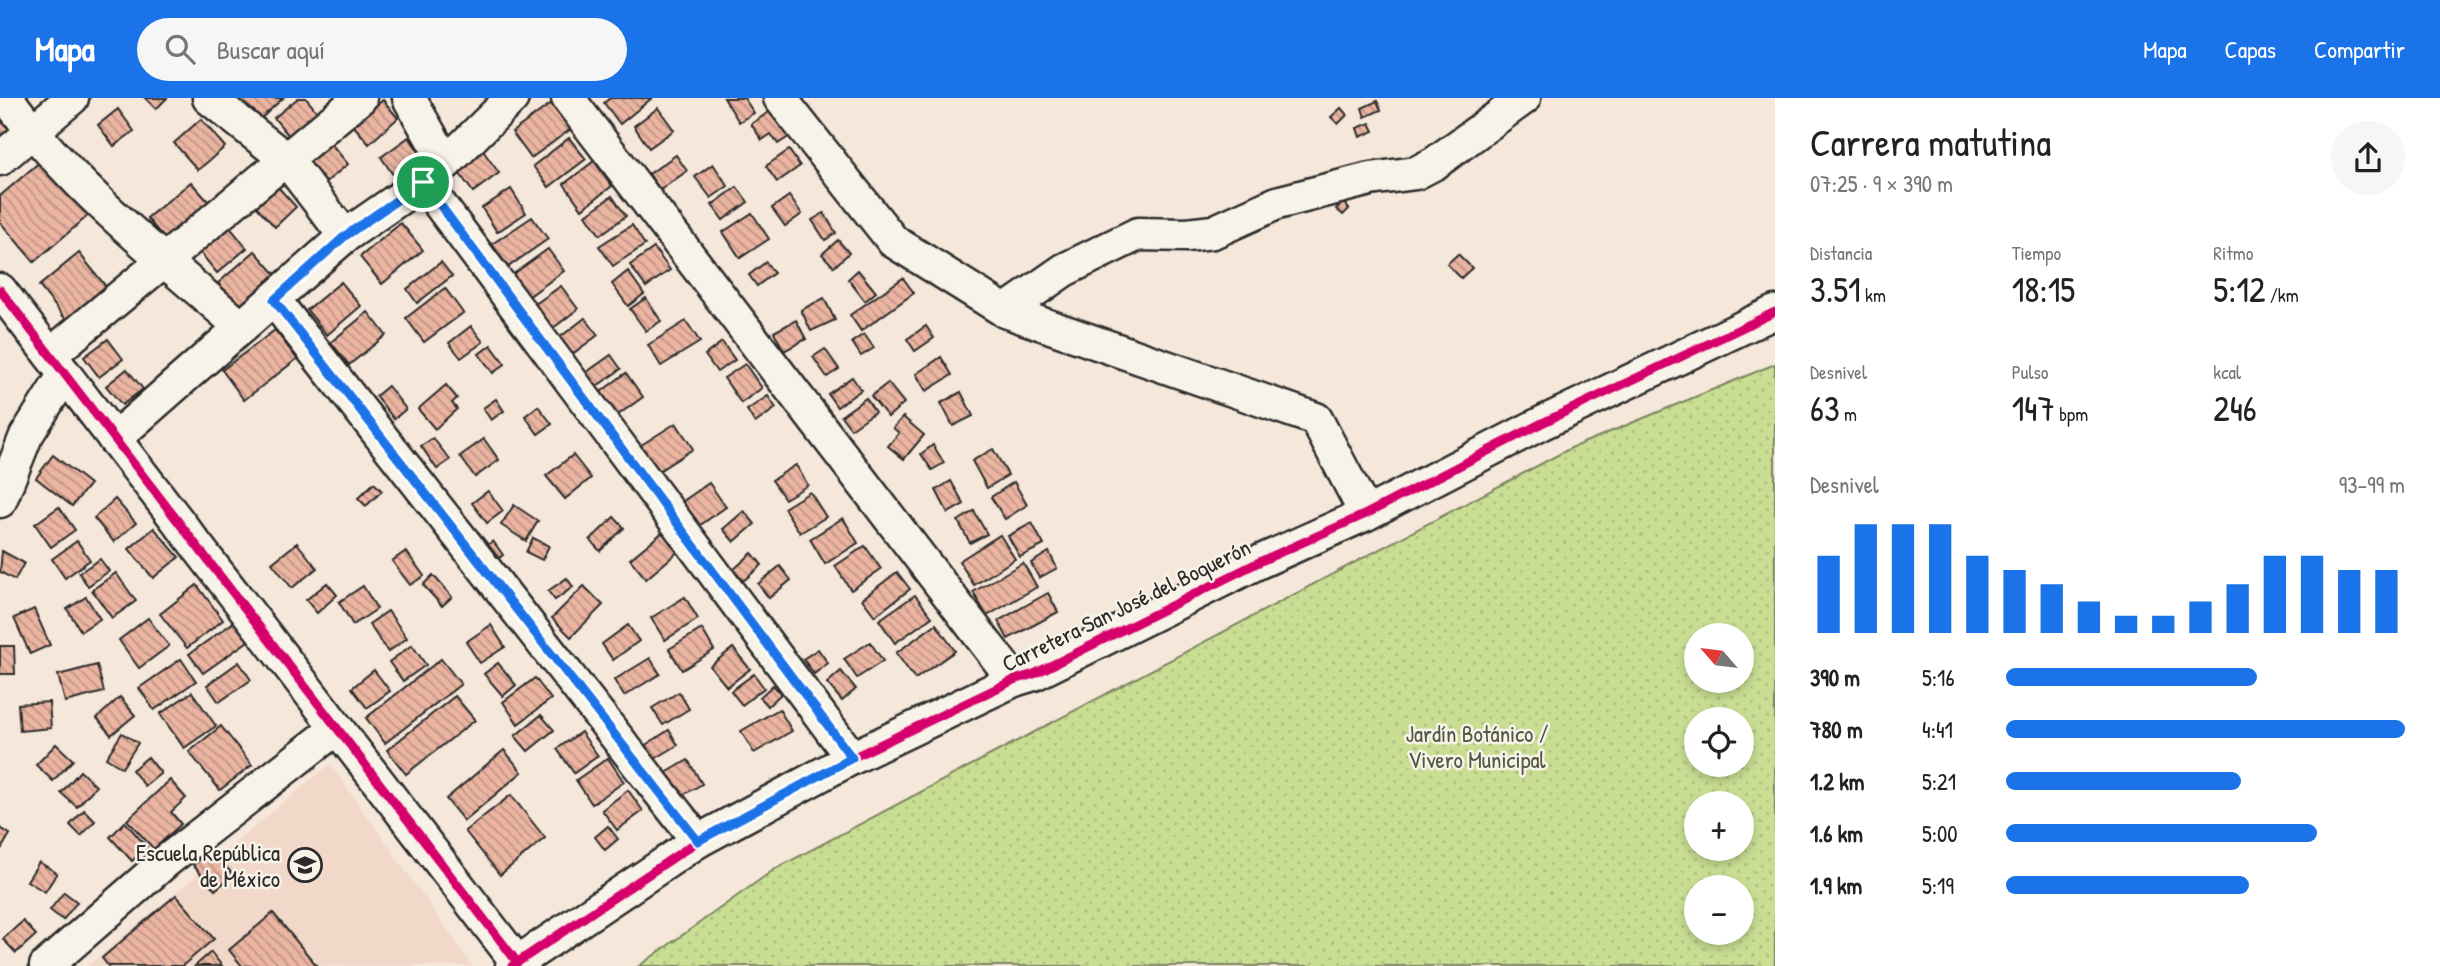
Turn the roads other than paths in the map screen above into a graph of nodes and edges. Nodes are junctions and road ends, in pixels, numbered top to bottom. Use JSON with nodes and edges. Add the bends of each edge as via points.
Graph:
{"nodes":[{"id":1,"x":7,"y":98,"type":"edge"},
{"id":2,"x":72,"y":98,"type":"edge"},
{"id":3,"x":209,"y":98,"type":"edge"},
{"id":4,"x":360,"y":98,"type":"edge"},
{"id":5,"x":409,"y":98,"type":"edge"},
{"id":6,"x":512,"y":98,"type":"edge"},
{"id":7,"x":568,"y":98,"type":"edge"},
{"id":8,"x":780,"y":98,"type":"edge"},
{"id":9,"x":1524,"y":98,"type":"edge"},
{"id":10,"x":32,"y":132,"type":"junction"},
{"id":11,"x":0,"y":159,"type":"edge"},
{"id":12,"x":286,"y":159,"type":"junction"},
{"id":13,"x":435,"y":173,"type":"junction"},
{"id":14,"x":345,"y":236,"type":"junction"},
{"id":15,"x":164,"y":260,"type":"junction"},
{"id":16,"x":0,"y":290,"type":"edge"},
{"id":17,"x":274,"y":300,"type":"junction"},
{"id":18,"x":1005,"y":311,"type":"junction"},
{"id":19,"x":1775,"y":312,"type":"edge"},
{"id":20,"x":241,"y":327,"type":"junction"},
{"id":21,"x":57,"y":364,"type":"junction"},
{"id":22,"x":13,"y":434,"type":"edge"},
{"id":23,"x":114,"y":439,"type":"junction"},
{"id":24,"x":0,"y":501,"type":"edge"},
{"id":25,"x":1366,"y":514,"type":"junction"},
{"id":26,"x":1014,"y":680,"type":"junction"},
{"id":27,"x":337,"y":727,"type":"junction"},
{"id":28,"x":852,"y":758,"type":"junction"},
{"id":29,"x":698,"y":841,"type":"junction"},
{"id":30,"x":514,"y":964,"type":"edge"},
{"id":31,"x":46,"y":966,"type":"edge"}],
"edges":[{"from":1,"to":10,"type":"street"},
{"from":2,"to":10,"type":"street"},
{"from":3,"to":12,"type":"street"},
{"from":4,"to":12,"type":"street"},
{"from":5,"to":13,"type":"street"},
{"from":6,"to":13,"type":"street"},
{"from":7,"to":26,"type":"street"},
{"from":8,"to":18,"type":"street","via":[[893,241]]},
{"from":9,"to":18,"type":"street","via":[[1416,173],[1370,178],[1276,203],[1213,232],[1138,234],[1063,270]]},
{"from":10,"to":11,"type":"street"},
{"from":10,"to":15,"type":"street"},
{"from":12,"to":14,"type":"street"},
{"from":12,"to":15,"type":"street"},
{"from":13,"to":14,"type":"street"},
{"from":13,"to":28,"type":"street"},
{"from":14,"to":17,"type":"street"},
{"from":15,"to":20,"type":"street"},
{"from":15,"to":21,"type":"street"},
{"from":16,"to":21,"type":"street"},
{"from":17,"to":20,"type":"street"},
{"from":17,"to":29,"type":"street"},
{"from":18,"to":25,"type":"street","via":[[1316,419]]},
{"from":19,"to":25,"type":"street","name":"Carretera San José del Boquerón","via":[[1542,423]]},
{"from":20,"to":23,"type":"street"},
{"from":21,"to":22,"type":"street"},
{"from":21,"to":23,"type":"street"},
{"from":22,"to":24,"type":"street"},
{"from":23,"to":27,"type":"street"},
{"from":25,"to":26,"type":"street","name":"Carretera San José del Boquerón"},
{"from":26,"to":28,"type":"street","name":"Carretera San José del Boquerón"},
{"from":27,"to":30,"type":"street"},
{"from":27,"to":31,"type":"street","via":[[165,862]]},
{"from":28,"to":29,"type":"street","name":"Carretera San José del Boquerón"},
{"from":29,"to":30,"type":"street","name":"Carretera San José del Boquerón"}]}
